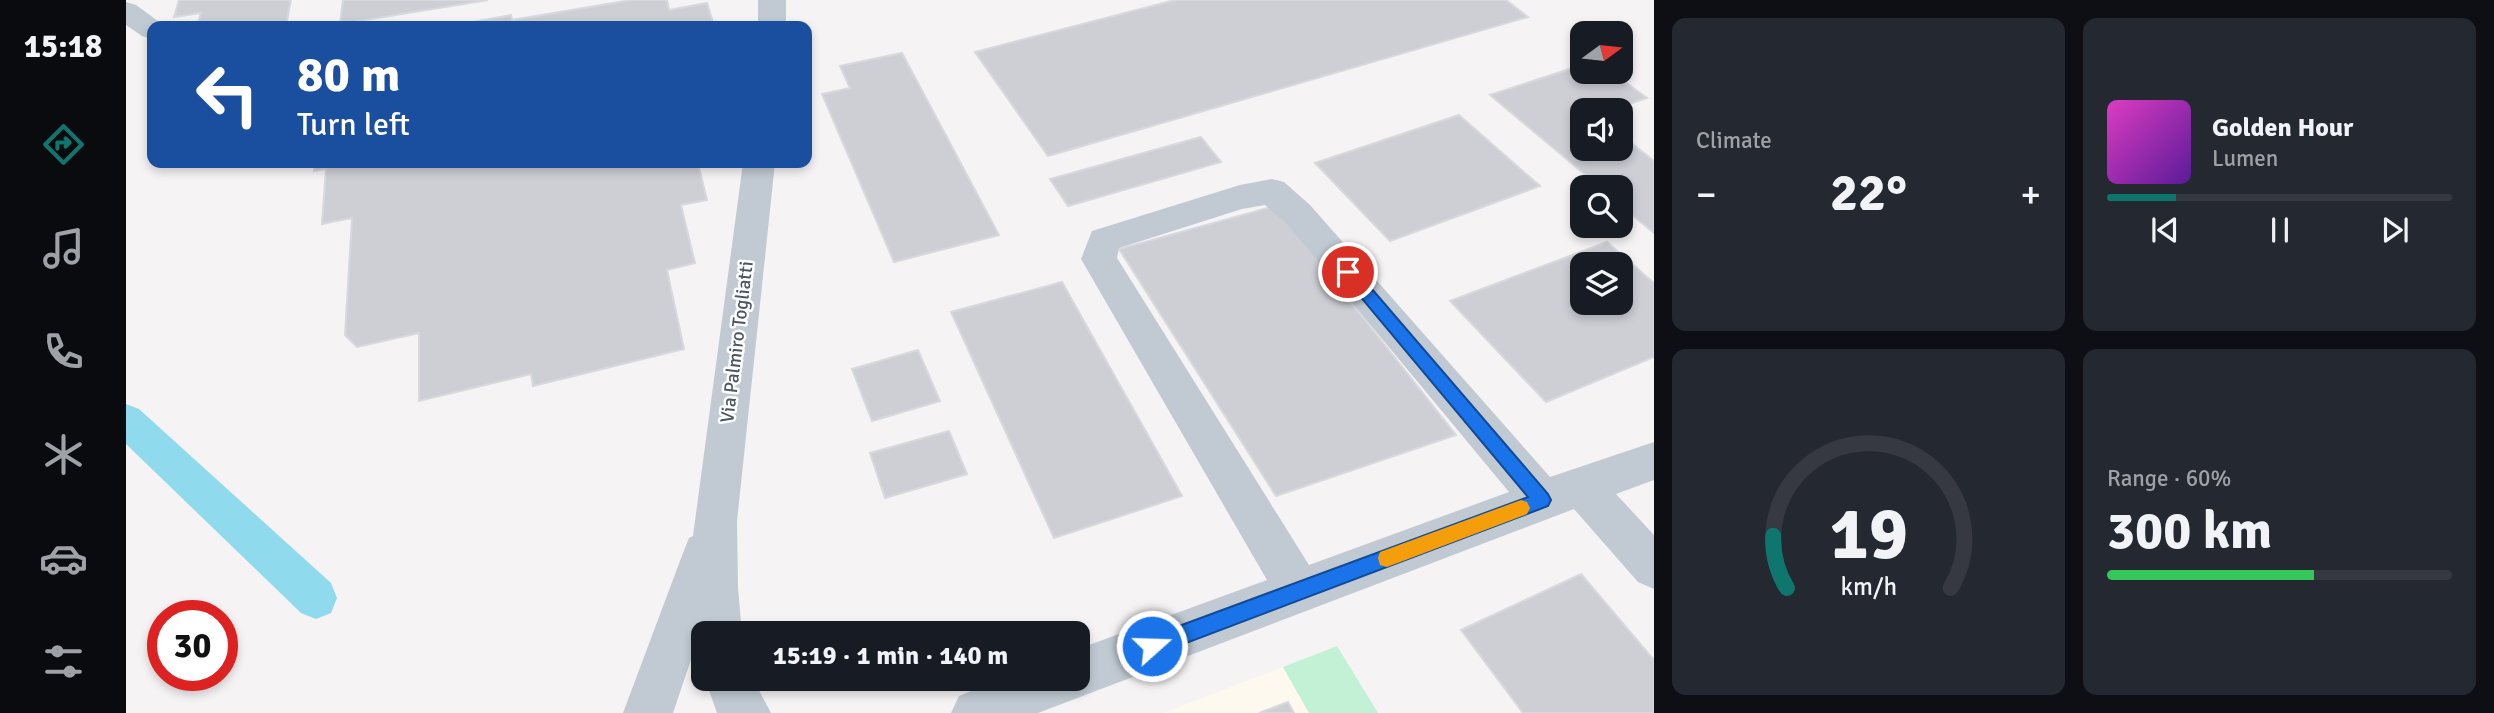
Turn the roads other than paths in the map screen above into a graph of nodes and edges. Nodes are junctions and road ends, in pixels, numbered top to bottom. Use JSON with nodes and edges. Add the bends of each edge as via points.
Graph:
{"nodes":[{"id":1,"x":772,"y":0,"type":"edge"},
{"id":2,"x":126,"y":11,"type":"edge"},
{"id":3,"x":772,"y":21,"type":"edge"},
{"id":4,"x":147,"y":26,"type":"edge"},
{"id":5,"x":758,"y":168,"type":"edge"},
{"id":6,"x":1654,"y":461,"type":"edge"},
{"id":7,"x":1561,"y":493,"type":"junction"},
{"id":8,"x":715,"y":521,"type":"junction"},
{"id":9,"x":1654,"y":567,"type":"edge"},
{"id":10,"x":1299,"y":591,"type":"junction"},
{"id":11,"x":718,"y":621,"type":"edge"},
{"id":12,"x":1090,"y":669,"type":"edge"},
{"id":13,"x":733,"y":691,"type":"edge"},
{"id":14,"x":1032,"y":691,"type":"edge"},
{"id":15,"x":648,"y":713,"type":"edge"},
{"id":16,"x":746,"y":713,"type":"edge"},
{"id":17,"x":976,"y":713,"type":"edge"}],
"edges":[{"from":1,"to":3,"type":"street"},
{"from":2,"to":4,"type":"street"},
{"from":5,"to":8,"type":"street","name":"Via Palmiro Togliatti"},
{"from":6,"to":7,"type":"street"},
{"from":7,"to":9,"type":"street"},
{"from":7,"to":10,"type":"street"},
{"from":7,"to":10,"type":"street","via":[[1272,191],[1104,240],[1098,259]]},
{"from":8,"to":11,"type":"street","name":"Via Palmiro Togliatti"},
{"from":8,"to":15,"type":"street","name":"Via Palmiro Togliatti"},
{"from":10,"to":12,"type":"street"},
{"from":13,"to":16,"type":"street"},
{"from":14,"to":17,"type":"street"}]}
